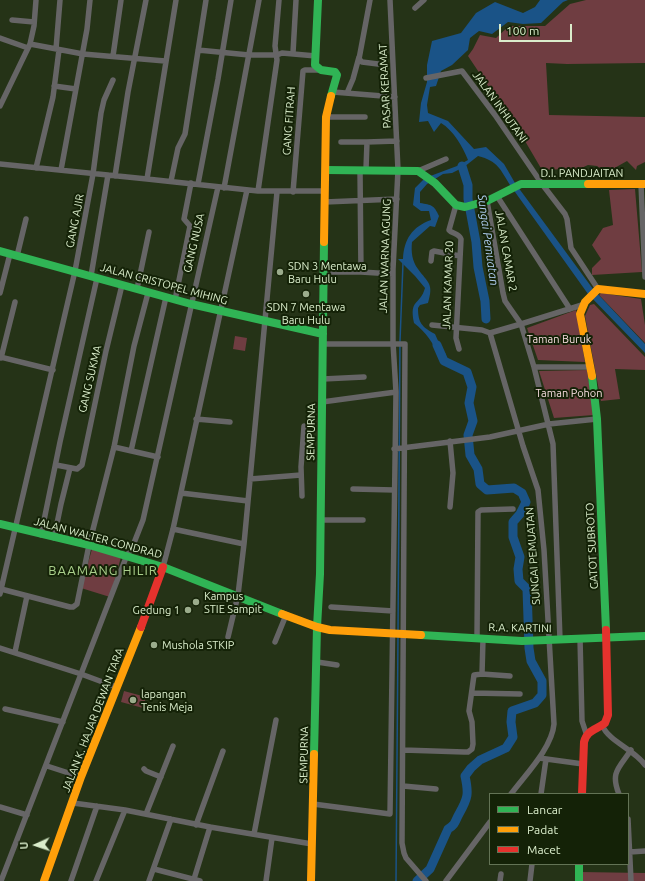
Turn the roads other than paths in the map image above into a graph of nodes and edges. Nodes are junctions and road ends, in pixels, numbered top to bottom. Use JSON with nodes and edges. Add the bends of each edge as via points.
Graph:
{"nodes":[{"id":1,"x":36,"y":0,"type":"edge"},
{"id":2,"x":60,"y":0,"type":"edge"},
{"id":3,"x":90,"y":0,"type":"edge"},
{"id":4,"x":121,"y":0,"type":"edge"},
{"id":5,"x":146,"y":0,"type":"edge"},
{"id":6,"x":176,"y":0,"type":"edge"},
{"id":7,"x":206,"y":0,"type":"edge"},
{"id":8,"x":231,"y":0,"type":"edge"},
{"id":9,"x":259,"y":0,"type":"edge"},
{"id":10,"x":279,"y":0,"type":"edge"},
{"id":11,"x":296,"y":0,"type":"edge"},
{"id":12,"x":318,"y":0,"type":"edge"},
{"id":13,"x":370,"y":0,"type":"edge"},
{"id":14,"x":390,"y":0,"type":"edge"},
{"id":15,"x":424,"y":0,"type":"edge"},
{"id":16,"x":415,"y":8,"type":"dead end"},
{"id":17,"x":12,"y":20,"type":"dead end"},
{"id":18,"x":34,"y":22,"type":"junction"},
{"id":19,"x":0,"y":38,"type":"edge"},
{"id":20,"x":29,"y":46,"type":"junction"},
{"id":21,"x":57,"y":49,"type":"junction"},
{"id":22,"x":198,"y":50,"type":"junction"},
{"id":23,"x":222,"y":53,"type":"junction"},
{"id":24,"x":83,"y":54,"type":"junction"},
{"id":25,"x":293,"y":54,"type":"junction"},
{"id":26,"x":249,"y":55,"type":"junction"},
{"id":27,"x":277,"y":55,"type":"junction"},
{"id":28,"x":113,"y":56,"type":"junction"},
{"id":29,"x":316,"y":56,"type":"junction"},
{"id":30,"x":135,"y":57,"type":"junction"},
{"id":31,"x":359,"y":57,"type":"junction"},
{"id":32,"x":166,"y":61,"type":"junction"},
{"id":33,"x":378,"y":64,"type":"dead end"},
{"id":34,"x":321,"y":70,"type":"junction"},
{"id":35,"x":426,"y":78,"type":"dead end"},
{"id":36,"x":113,"y":80,"type":"dead end"},
{"id":37,"x":54,"y":86,"type":"junction"},
{"id":38,"x":76,"y":89,"type":"junction"},
{"id":39,"x":333,"y":92,"type":"junction"},
{"id":40,"x":347,"y":93,"type":"junction"},
{"id":41,"x":395,"y":97,"type":"junction"},
{"id":42,"x":0,"y":106,"type":"edge"},
{"id":43,"x":326,"y":117,"type":"junction"},
{"id":44,"x":365,"y":117,"type":"dead end"},
{"id":45,"x":397,"y":141,"type":"junction"},
{"id":46,"x":341,"y":142,"type":"dead end"},
{"id":47,"x":367,"y":142,"type":"junction"},
{"id":48,"x":446,"y":158,"type":"dead end"},
{"id":49,"x":0,"y":164,"type":"edge"},
{"id":50,"x":36,"y":168,"type":"junction"},
{"id":51,"x":61,"y":170,"type":"junction"},
{"id":52,"x":326,"y":170,"type":"junction"},
{"id":53,"x":363,"y":170,"type":"junction"},
{"id":54,"x":398,"y":170,"type":"junction"},
{"id":55,"x":421,"y":173,"type":"junction"},
{"id":56,"x":93,"y":174,"type":"junction"},
{"id":57,"x":108,"y":175,"type":"junction"},
{"id":58,"x":115,"y":176,"type":"junction"},
{"id":59,"x":147,"y":179,"type":"junction"},
{"id":60,"x":171,"y":181,"type":"junction"},
{"id":61,"x":191,"y":183,"type":"junction"},
{"id":62,"x":198,"y":184,"type":"junction"},
{"id":63,"x":542,"y":184,"type":"junction"},
{"id":64,"x":643,"y":184,"type":"edge"},
{"id":65,"x":218,"y":187,"type":"junction"},
{"id":66,"x":224,"y":188,"type":"junction"},
{"id":67,"x":247,"y":190,"type":"junction"},
{"id":68,"x":258,"y":191,"type":"junction"},
{"id":69,"x":325,"y":191,"type":"junction"},
{"id":70,"x":277,"y":192,"type":"junction"},
{"id":71,"x":293,"y":192,"type":"junction"},
{"id":72,"x":499,"y":194,"type":"junction"},
{"id":73,"x":397,"y":199,"type":"junction"},
{"id":74,"x":360,"y":201,"type":"junction"},
{"id":75,"x":487,"y":201,"type":"junction"},
{"id":76,"x":325,"y":202,"type":"junction"},
{"id":77,"x":456,"y":205,"type":"junction"},
{"id":78,"x":26,"y":219,"type":"dead end"},
{"id":79,"x":149,"y":232,"type":"dead end"},
{"id":80,"x":0,"y":251,"type":"edge"},
{"id":81,"x":14,"y":255,"type":"junction"},
{"id":82,"x":460,"y":256,"type":"junction"},
{"id":83,"x":431,"y":261,"type":"dead end"},
{"id":84,"x":75,"y":271,"type":"junction"},
{"id":85,"x":325,"y":272,"type":"junction"},
{"id":86,"x":361,"y":272,"type":"junction"},
{"id":87,"x":393,"y":274,"type":"junction"},
{"id":88,"x":645,"y":276,"type":"edge"},
{"id":89,"x":94,"y":277,"type":"junction"},
{"id":90,"x":122,"y":285,"type":"junction"},
{"id":91,"x":137,"y":289,"type":"junction"},
{"id":92,"x":597,"y":290,"type":"junction"},
{"id":93,"x":0,"y":293,"type":"edge"},
{"id":94,"x":148,"y":293,"type":"junction"},
{"id":95,"x":645,"y":294,"type":"edge"},
{"id":96,"x":166,"y":297,"type":"junction"},
{"id":97,"x":175,"y":300,"type":"junction"},
{"id":98,"x":15,"y":302,"type":"dead end"},
{"id":99,"x":191,"y":304,"type":"junction"},
{"id":100,"x":582,"y":305,"type":"junction"},
{"id":101,"x":570,"y":309,"type":"junction"},
{"id":102,"x":221,"y":311,"type":"junction"},
{"id":103,"x":265,"y":321,"type":"junction"},
{"id":104,"x":522,"y":324,"type":"junction"},
{"id":105,"x":432,"y":325,"type":"dead end"},
{"id":106,"x":457,"y":328,"type":"junction"},
{"id":107,"x":491,"y":333,"type":"junction"},
{"id":108,"x":323,"y":334,"type":"junction"},
{"id":109,"x":397,"y":343,"type":"junction"},
{"id":110,"x":324,"y":344,"type":"junction"},
{"id":111,"x":459,"y":349,"type":"dead end"},
{"id":112,"x":1,"y":358,"type":"edge"},
{"id":113,"x":534,"y":367,"type":"junction"},
{"id":114,"x":591,"y":367,"type":"junction"},
{"id":115,"x":53,"y":370,"type":"junction"},
{"id":116,"x":364,"y":377,"type":"dead end"},
{"id":117,"x":323,"y":379,"type":"junction"},
{"id":118,"x":396,"y":392,"type":"junction"},
{"id":119,"x":322,"y":402,"type":"junction"},
{"id":120,"x":196,"y":419,"type":"junction"},
{"id":121,"x":597,"y":419,"type":"junction"},
{"id":122,"x":230,"y":422,"type":"dead end"},
{"id":123,"x":549,"y":424,"type":"junction"},
{"id":124,"x":304,"y":426,"type":"dead end"},
{"id":125,"x":519,"y":430,"type":"junction"},
{"id":126,"x":450,"y":441,"type":"junction"},
{"id":127,"x":114,"y":447,"type":"junction"},
{"id":128,"x":399,"y":449,"type":"junction"},
{"id":129,"x":131,"y":451,"type":"junction"},
{"id":130,"x":158,"y":457,"type":"junction"},
{"id":131,"x":56,"y":464,"type":"junction"},
{"id":132,"x":70,"y":468,"type":"junction"},
{"id":133,"x":301,"y":475,"type":"junction"},
{"id":134,"x":250,"y":479,"type":"junction"},
{"id":135,"x":353,"y":488,"type":"dead end"},
{"id":136,"x":394,"y":490,"type":"junction"},
{"id":137,"x":181,"y":494,"type":"junction"},
{"id":138,"x":302,"y":496,"type":"dead end"},
{"id":139,"x":248,"y":501,"type":"junction"},
{"id":140,"x":450,"y":507,"type":"dead end"},
{"id":141,"x":513,"y":509,"type":"dead end"},
{"id":142,"x":321,"y":520,"type":"junction"},
{"id":143,"x":363,"y":520,"type":"dead end"},
{"id":144,"x":0,"y":524,"type":"edge"},
{"id":145,"x":15,"y":528,"type":"junction"},
{"id":146,"x":173,"y":529,"type":"junction"},
{"id":147,"x":41,"y":535,"type":"junction"},
{"id":148,"x":54,"y":538,"type":"junction"},
{"id":149,"x":244,"y":544,"type":"junction"},
{"id":150,"x":89,"y":545,"type":"junction"},
{"id":151,"x":127,"y":555,"type":"junction"},
{"id":152,"x":163,"y":566,"type":"junction"},
{"id":153,"x":1,"y":592,"type":"edge"},
{"id":154,"x":238,"y":595,"type":"junction"},
{"id":155,"x":28,"y":596,"type":"junction"},
{"id":156,"x":331,"y":606,"type":"dead end"},
{"id":157,"x":393,"y":611,"type":"junction"},
{"id":158,"x":285,"y":614,"type":"junction"},
{"id":159,"x":317,"y":627,"type":"junction"},
{"id":160,"x":398,"y":633,"type":"junction"},
{"id":161,"x":645,"y":636,"type":"edge"},
{"id":162,"x":228,"y":637,"type":"dead end"},
{"id":163,"x":606,"y":637,"type":"junction"},
{"id":164,"x":580,"y":638,"type":"junction"},
{"id":165,"x":480,"y":639,"type":"junction"},
{"id":166,"x":549,"y":640,"type":"junction"},
{"id":167,"x":560,"y":640,"type":"junction"},
{"id":168,"x":274,"y":642,"type":"dead end"},
{"id":169,"x":0,"y":648,"type":"edge"},
{"id":170,"x":15,"y":652,"type":"junction"},
{"id":171,"x":317,"y":662,"type":"junction"},
{"id":172,"x":337,"y":665,"type":"dead end"},
{"id":173,"x":81,"y":674,"type":"junction"},
{"id":174,"x":482,"y":674,"type":"junction"},
{"id":175,"x":510,"y":676,"type":"dead end"},
{"id":176,"x":116,"y":687,"type":"junction"},
{"id":177,"x":472,"y":693,"type":"junction"},
{"id":178,"x":520,"y":694,"type":"dead end"},
{"id":179,"x":4,"y":709,"type":"dead end"},
{"id":180,"x":276,"y":720,"type":"dead end"},
{"id":181,"x":63,"y":722,"type":"junction"},
{"id":182,"x":602,"y":726,"type":"junction"},
{"id":183,"x":586,"y":733,"type":"junction"},
{"id":184,"x":173,"y":746,"type":"dead end"},
{"id":185,"x":223,"y":750,"type":"dead end"},
{"id":186,"x":403,"y":750,"type":"junction"},
{"id":187,"x":631,"y":750,"type":"junction"},
{"id":188,"x":539,"y":758,"type":"junction"},
{"id":189,"x":546,"y":759,"type":"junction"},
{"id":190,"x":583,"y":764,"type":"junction"},
{"id":191,"x":645,"y":765,"type":"edge"},
{"id":192,"x":47,"y":766,"type":"junction"},
{"id":193,"x":144,"y":769,"type":"dead end"},
{"id":194,"x":81,"y":777,"type":"junction"},
{"id":195,"x":161,"y":777,"type":"junction"},
{"id":196,"x":403,"y":786,"type":"junction"},
{"id":197,"x":436,"y":789,"type":"dead end"},
{"id":198,"x":512,"y":793,"type":"edge"},
{"id":199,"x":541,"y":793,"type":"edge"},
{"id":200,"x":582,"y":793,"type":"edge"},
{"id":201,"x":619,"y":793,"type":"edge"},
{"id":202,"x":73,"y":803,"type":"junction"},
{"id":203,"x":314,"y":804,"type":"junction"},
{"id":204,"x":97,"y":806,"type":"junction"},
{"id":205,"x":0,"y":807,"type":"edge"},
{"id":206,"x":125,"y":810,"type":"junction"},
{"id":207,"x":146,"y":814,"type":"junction"},
{"id":208,"x":27,"y":815,"type":"junction"},
{"id":209,"x":171,"y":819,"type":"junction"},
{"id":210,"x":489,"y":823,"type":"edge"},
{"id":211,"x":196,"y":825,"type":"junction"},
{"id":212,"x":210,"y":827,"type":"junction"},
{"id":213,"x":254,"y":834,"type":"junction"},
{"id":214,"x":629,"y":836,"type":"edge"},
{"id":215,"x":272,"y":838,"type":"junction"},
{"id":216,"x":312,"y":844,"type":"junction"},
{"id":217,"x":645,"y":851,"type":"edge"},
{"id":218,"x":630,"y":852,"type":"junction"},
{"id":219,"x":532,"y":865,"type":"edge"},
{"id":220,"x":579,"y":865,"type":"edge"},
{"id":221,"x":154,"y":869,"type":"junction"},
{"id":222,"x":502,"y":874,"type":"dead end"},
{"id":223,"x":194,"y":879,"type":"junction"},
{"id":224,"x":425,"y":880,"type":"edge"},
{"id":225,"x":2,"y":881,"type":"edge"},
{"id":226,"x":44,"y":881,"type":"edge"},
{"id":227,"x":71,"y":881,"type":"edge"},
{"id":228,"x":96,"y":881,"type":"edge"},
{"id":229,"x":150,"y":881,"type":"edge"},
{"id":230,"x":200,"y":881,"type":"edge"},
{"id":231,"x":266,"y":881,"type":"edge"},
{"id":232,"x":311,"y":881,"type":"edge"},
{"id":233,"x":446,"y":881,"type":"edge"},
{"id":234,"x":500,"y":881,"type":"edge"},
{"id":235,"x":530,"y":881,"type":"edge"},
{"id":236,"x":579,"y":881,"type":"edge"},
{"id":237,"x":631,"y":881,"type":"edge"}],
"edges":[{"from":1,"to":18,"type":"street"},
{"from":2,"to":21,"type":"street"},
{"from":3,"to":24,"type":"street"},
{"from":4,"to":28,"type":"street"},
{"from":5,"to":30,"type":"street"},
{"from":6,"to":32,"type":"street"},
{"from":7,"to":22,"type":"street"},
{"from":8,"to":23,"type":"street"},
{"from":9,"to":26,"type":"street"},
{"from":10,"to":27,"type":"street","via":[[275,46]]},
{"from":11,"to":25,"type":"street"},
{"from":12,"to":29,"type":"street"},
{"from":13,"to":31,"type":"street"},
{"from":14,"to":41,"type":"street","name":"PASAR KERAMAT"},
{"from":15,"to":16,"type":"street"},
{"from":17,"to":18,"type":"street"},
{"from":18,"to":20,"type":"street"},
{"from":19,"to":20,"type":"street"},
{"from":20,"to":21,"type":"street"},
{"from":20,"to":42,"type":"street"},
{"from":21,"to":24,"type":"street"},
{"from":21,"to":37,"type":"street"},
{"from":22,"to":23,"type":"street"},
{"from":22,"to":60,"type":"street","via":[[185,134],[178,148]]},
{"from":23,"to":26,"type":"street"},
{"from":23,"to":62,"type":"street"},
{"from":24,"to":28,"type":"street"},
{"from":24,"to":38,"type":"street"},
{"from":25,"to":27,"type":"street"},
{"from":25,"to":29,"type":"street"},
{"from":26,"to":27,"type":"street"},
{"from":26,"to":66,"type":"street"},
{"from":27,"to":68,"type":"street"},
{"from":28,"to":30,"type":"street"},
{"from":29,"to":34,"type":"street","via":[[315,65]]},
{"from":30,"to":32,"type":"street"},
{"from":30,"to":58,"type":"street"},
{"from":31,"to":33,"type":"street","via":[[360,61]]},
{"from":31,"to":40,"type":"street"},
{"from":32,"to":59,"type":"street"},
{"from":34,"to":39,"type":"street","name":"SEMPURNA","via":[[337,73]]},
{"from":34,"to":71,"type":"street","name":"GANG FITRAH","via":[[303,71]]},
{"from":35,"to":63,"type":"street","name":"JALAN INHUTANI","via":[[462,71]]},
{"from":36,"to":56,"type":"street","name":"GANG AJIR","via":[[101,113]]},
{"from":37,"to":38,"type":"street"},
{"from":37,"to":50,"type":"street"},
{"from":38,"to":51,"type":"street"},
{"from":39,"to":40,"type":"street"},
{"from":39,"to":43,"type":"street","name":"SEMPURNA"},
{"from":40,"to":41,"type":"street"},
{"from":41,"to":45,"type":"street","name":"PASAR KERAMAT"},
{"from":43,"to":44,"type":"street"},
{"from":43,"to":52,"type":"street","name":"SEMPURNA"},
{"from":45,"to":47,"type":"street"},
{"from":45,"to":54,"type":"street","name":"PASAR KERAMAT"},
{"from":46,"to":47,"type":"street"},
{"from":47,"to":53,"type":"street"},
{"from":48,"to":55,"type":"street"},
{"from":49,"to":50,"type":"street"},
{"from":50,"to":51,"type":"street"},
{"from":51,"to":56,"type":"street"},
{"from":52,"to":53,"type":"street"},
{"from":52,"to":69,"type":"street","name":"SEMPURNA"},
{"from":53,"to":54,"type":"street"},
{"from":53,"to":74,"type":"street"},
{"from":54,"to":55,"type":"street"},
{"from":54,"to":73,"type":"street","name":"JALAN WARNA AGUNG"},
{"from":55,"to":77,"type":"street"},
{"from":56,"to":57,"type":"street"},
{"from":56,"to":84,"type":"street","name":"GANG AJIR"},
{"from":57,"to":58,"type":"street"},
{"from":57,"to":89,"type":"street"},
{"from":58,"to":59,"type":"street"},
{"from":59,"to":60,"type":"street"},
{"from":60,"to":61,"type":"street"},
{"from":61,"to":62,"type":"street"},
{"from":61,"to":97,"type":"street","via":[[184,219],[190,226]]},
{"from":62,"to":65,"type":"street"},
{"from":63,"to":64,"type":"street","name":"D.I. PANDJAITAN"},
{"from":63,"to":72,"type":"street","name":"D.I. PANDJAITAN","via":[[519,184]]},
{"from":63,"to":92,"type":"street","name":"JALAN INHUTANI","via":[[565,214],[569,245]]},
{"from":64,"to":88,"type":"street"},
{"from":65,"to":66,"type":"street"},
{"from":65,"to":99,"type":"street","name":"GANG NUSA"},
{"from":66,"to":67,"type":"street"},
{"from":67,"to":68,"type":"street"},
{"from":67,"to":102,"type":"street"},
{"from":68,"to":70,"type":"street"},
{"from":69,"to":71,"type":"street"},
{"from":69,"to":76,"type":"street","name":"SEMPURNA"},
{"from":70,"to":71,"type":"street"},
{"from":70,"to":103,"type":"street"},
{"from":72,"to":75,"type":"street"},
{"from":72,"to":101,"type":"street"},
{"from":73,"to":74,"type":"street"},
{"from":73,"to":87,"type":"street","name":"JALAN WARNA AGUNG"},
{"from":74,"to":76,"type":"street"},
{"from":74,"to":86,"type":"street"},
{"from":75,"to":77,"type":"street","via":[[469,207]]},
{"from":75,"to":104,"type":"street","name":"JALAN CAMAR 2","via":[[502,293]]},
{"from":76,"to":85,"type":"street","name":"SEMPURNA"},
{"from":77,"to":82,"type":"street","name":"JALAN KAMAR 20","via":[[450,230],[461,238]]},
{"from":78,"to":81,"type":"street"},
{"from":79,"to":91,"type":"street"},
{"from":80,"to":81,"type":"street","name":"JALAN CRISTOPEL MIHING"},
{"from":81,"to":84,"type":"street","name":"JALAN CRISTOPEL MIHING"},
{"from":81,"to":93,"type":"street"},
{"from":82,"to":83,"type":"street","via":[[434,251]]},
{"from":82,"to":106,"type":"street","name":"JALAN KAMAR 20"},
{"from":84,"to":89,"type":"street","name":"JALAN CRISTOPEL MIHING"},
{"from":84,"to":115,"type":"street","name":"GANG AJIR"},
{"from":85,"to":86,"type":"street"},
{"from":85,"to":108,"type":"street","name":"SEMPURNA"},
{"from":86,"to":87,"type":"street"},
{"from":87,"to":109,"type":"street","name":"JALAN WARNA AGUNG"},
{"from":89,"to":90,"type":"street","name":"JALAN CRISTOPEL MIHING"},
{"from":89,"to":131,"type":"street"},
{"from":90,"to":91,"type":"street","name":"JALAN CRISTOPEL MIHING"},
{"from":90,"to":132,"type":"street","name":"GANG SUKMA","via":[[82,465],[77,469]]},
{"from":91,"to":94,"type":"street","name":"JALAN CRISTOPEL MIHING"},
{"from":92,"to":95,"type":"street"},
{"from":92,"to":100,"type":"street"},
{"from":94,"to":96,"type":"street","name":"JALAN CRISTOPEL MIHING"},
{"from":94,"to":127,"type":"street","via":[[134,346]]},
{"from":96,"to":97,"type":"street","name":"JALAN CRISTOPEL MIHING"},
{"from":96,"to":129,"type":"street"},
{"from":97,"to":99,"type":"street","name":"JALAN CRISTOPEL MIHING"},
{"from":98,"to":112,"type":"street"},
{"from":99,"to":102,"type":"street","name":"JALAN CRISTOPEL MIHING"},
{"from":99,"to":130,"type":"street","name":"GANG NUSA"},
{"from":100,"to":101,"type":"street"},
{"from":100,"to":114,"type":"street","name":"GATOT SUBROTO","via":[[580,315]]},
{"from":101,"to":104,"type":"street"},
{"from":102,"to":103,"type":"street","name":"JALAN CRISTOPEL MIHING"},
{"from":102,"to":120,"type":"street"},
{"from":103,"to":108,"type":"street","name":"JALAN CRISTOPEL MIHING"},
{"from":103,"to":134,"type":"street"},
{"from":104,"to":107,"type":"street"},
{"from":104,"to":113,"type":"street"},
{"from":105,"to":106,"type":"street"},
{"from":106,"to":107,"type":"street"},
{"from":106,"to":111,"type":"street","name":"JALAN KAMAR 20","via":[[456,340]]},
{"from":107,"to":125,"type":"street","name":"SUNGAI PEMUATAN"},
{"from":108,"to":110,"type":"street","name":"SEMPURNA"},
{"from":109,"to":110,"type":"street"},
{"from":109,"to":118,"type":"street"},
{"from":109,"to":128,"type":"street","via":[[405,344]]},
{"from":110,"to":117,"type":"street","name":"SEMPURNA"},
{"from":112,"to":115,"type":"street"},
{"from":113,"to":114,"type":"street"},
{"from":113,"to":123,"type":"street"},
{"from":114,"to":121,"type":"street","name":"GATOT SUBROTO"},
{"from":115,"to":145,"type":"street","name":"GANG AJIR"},
{"from":116,"to":117,"type":"street"},
{"from":117,"to":119,"type":"street","name":"SEMPURNA"},
{"from":118,"to":119,"type":"street"},
{"from":118,"to":128,"type":"street"},
{"from":119,"to":142,"type":"street","name":"SEMPURNA"},
{"from":120,"to":122,"type":"street"},
{"from":120,"to":137,"type":"street"},
{"from":121,"to":123,"type":"street"},
{"from":121,"to":163,"type":"street","name":"GATOT SUBROTO"},
{"from":123,"to":125,"type":"street"},
{"from":123,"to":167,"type":"street","via":[[553,454]]},
{"from":124,"to":133,"type":"street"},
{"from":125,"to":126,"type":"street","via":[[490,437]]},
{"from":125,"to":166,"type":"street","name":"SUNGAI PEMUATAN","via":[[539,496]]},
{"from":126,"to":128,"type":"street"},
{"from":126,"to":140,"type":"street","via":[[453,473]]},
{"from":127,"to":129,"type":"street"},
{"from":127,"to":150,"type":"street"},
{"from":128,"to":136,"type":"street"},
{"from":128,"to":160,"type":"street"},
{"from":129,"to":130,"type":"street"},
{"from":130,"to":151,"type":"street","name":"GANG NUSA","via":[[143,520]]},
{"from":131,"to":132,"type":"street"},
{"from":131,"to":147,"type":"street"},
{"from":132,"to":148,"type":"street"},
{"from":133,"to":134,"type":"street"},
{"from":133,"to":138,"type":"street"},
{"from":134,"to":139,"type":"street"},
{"from":135,"to":136,"type":"street"},
{"from":136,"to":157,"type":"street"},
{"from":137,"to":139,"type":"street"},
{"from":137,"to":146,"type":"street"},
{"from":139,"to":149,"type":"street"},
{"from":141,"to":165,"type":"street","via":[[478,512]]},
{"from":142,"to":143,"type":"street"},
{"from":142,"to":159,"type":"street","name":"SEMPURNA"},
{"from":144,"to":145,"type":"street","name":"JALAN WALTER CONDRAD"},
{"from":145,"to":147,"type":"street","name":"JALAN WALTER CONDRAD"},
{"from":145,"to":153,"type":"street","name":"GANG AJIR"},
{"from":146,"to":149,"type":"street"},
{"from":146,"to":152,"type":"street"},
{"from":147,"to":148,"type":"street","name":"JALAN WALTER CONDRAD"},
{"from":148,"to":150,"type":"street","name":"JALAN WALTER CONDRAD"},
{"from":149,"to":154,"type":"street"},
{"from":150,"to":151,"type":"street","name":"JALAN WALTER CONDRAD"},
{"from":150,"to":155,"type":"street","via":[[75,606],[70,607]]},
{"from":151,"to":152,"type":"street","name":"JALAN WALTER CONDRAD"},
{"from":151,"to":173,"type":"street","name":"GANG NUSA"},
{"from":152,"to":154,"type":"street","name":"JALAN WALTER CONDRAD"},
{"from":152,"to":176,"type":"street","name":"JALAN K. HAJAR DEWAN TARA","via":[[145,618]]},
{"from":153,"to":155,"type":"street"},
{"from":154,"to":158,"type":"street","name":"JALAN WALTER CONDRAD"},
{"from":154,"to":162,"type":"street"},
{"from":155,"to":170,"type":"street"},
{"from":156,"to":157,"type":"street"},
{"from":157,"to":160,"type":"street"},
{"from":158,"to":159,"type":"street","name":"JALAN WALTER CONDRAD"},
{"from":158,"to":168,"type":"street"},
{"from":159,"to":160,"type":"street","name":"JALAN WALTER CONDRAD","via":[[333,631]]},
{"from":159,"to":171,"type":"street","name":"SEMPURNA"},
{"from":160,"to":165,"type":"street","name":"R.A. KARTINI"},
{"from":160,"to":186,"type":"street"},
{"from":160,"to":203,"type":"street","via":[[390,814]]},
{"from":161,"to":163,"type":"street","name":"R.A. KARTINI"},
{"from":163,"to":164,"type":"street","name":"R.A. KARTINI"},
{"from":163,"to":182,"type":"street","name":"GATOT SUBROTO","via":[[608,719]]},
{"from":164,"to":167,"type":"street","name":"R.A. KARTINI"},
{"from":164,"to":183,"type":"street","via":[[582,721]]},
{"from":165,"to":166,"type":"street","name":"R.A. KARTINI"},
{"from":165,"to":174,"type":"street"},
{"from":166,"to":167,"type":"street","name":"R.A. KARTINI"},
{"from":166,"to":188,"type":"street","name":"SUNGAI PEMUATAN","via":[[554,730]]},
{"from":169,"to":170,"type":"street"},
{"from":170,"to":173,"type":"street"},
{"from":171,"to":172,"type":"street"},
{"from":171,"to":203,"type":"street","name":"SEMPURNA"},
{"from":173,"to":176,"type":"street"},
{"from":173,"to":181,"type":"street","name":"GANG NUSA"},
{"from":174,"to":175,"type":"street"},
{"from":174,"to":177,"type":"street","via":[[474,675]]},
{"from":176,"to":194,"type":"street","name":"JALAN K. HAJAR DEWAN TARA"},
{"from":177,"to":178,"type":"street"},
{"from":177,"to":186,"type":"street","via":[[469,711],[473,747],[470,751]]},
{"from":179,"to":181,"type":"street"},
{"from":180,"to":213,"type":"street"},
{"from":181,"to":192,"type":"street","name":"GANG NUSA"},
{"from":182,"to":183,"type":"street"},
{"from":182,"to":187,"type":"street","via":[[609,736]]},
{"from":183,"to":190,"type":"street"},
{"from":184,"to":195,"type":"street"},
{"from":185,"to":211,"type":"street"},
{"from":186,"to":196,"type":"street"},
{"from":187,"to":191,"type":"street"},
{"from":187,"to":201,"type":"street","via":[[616,773],[615,784]]},
{"from":188,"to":189,"type":"street"},
{"from":188,"to":198,"type":"street","name":"SUNGAI PEMUATAN"},
{"from":189,"to":190,"type":"street"},
{"from":189,"to":199,"type":"street"},
{"from":190,"to":200,"type":"street"},
{"from":192,"to":194,"type":"street"},
{"from":192,"to":208,"type":"street","name":"GANG NUSA"},
{"from":193,"to":195,"type":"street"},
{"from":194,"to":202,"type":"street","name":"JALAN K. HAJAR DEWAN TARA"},
{"from":195,"to":207,"type":"street"},
{"from":196,"to":197,"type":"street"},
{"from":196,"to":224,"type":"street","via":[[403,848],[406,858]]},
{"from":202,"to":204,"type":"street"},
{"from":202,"to":226,"type":"street","name":"JALAN K. HAJAR DEWAN TARA"},
{"from":203,"to":216,"type":"street","name":"SEMPURNA"},
{"from":204,"to":206,"type":"street"},
{"from":204,"to":227,"type":"street"},
{"from":205,"to":208,"type":"street"},
{"from":206,"to":207,"type":"street"},
{"from":206,"to":228,"type":"street"},
{"from":207,"to":209,"type":"street"},
{"from":208,"to":225,"type":"street","name":"GANG NUSA"},
{"from":209,"to":211,"type":"street"},
{"from":209,"to":221,"type":"street"},
{"from":210,"to":233,"type":"street"},
{"from":211,"to":212,"type":"street"},
{"from":212,"to":213,"type":"street"},
{"from":212,"to":223,"type":"street"},
{"from":213,"to":215,"type":"street"},
{"from":214,"to":218,"type":"street"},
{"from":215,"to":216,"type":"street"},
{"from":215,"to":231,"type":"street"},
{"from":216,"to":232,"type":"street","name":"SEMPURNA"},
{"from":217,"to":218,"type":"street"},
{"from":218,"to":237,"type":"street"},
{"from":219,"to":235,"type":"street"},
{"from":220,"to":236,"type":"street"},
{"from":221,"to":223,"type":"street"},
{"from":221,"to":229,"type":"street"},
{"from":222,"to":234,"type":"street"},
{"from":223,"to":230,"type":"street"}]}
